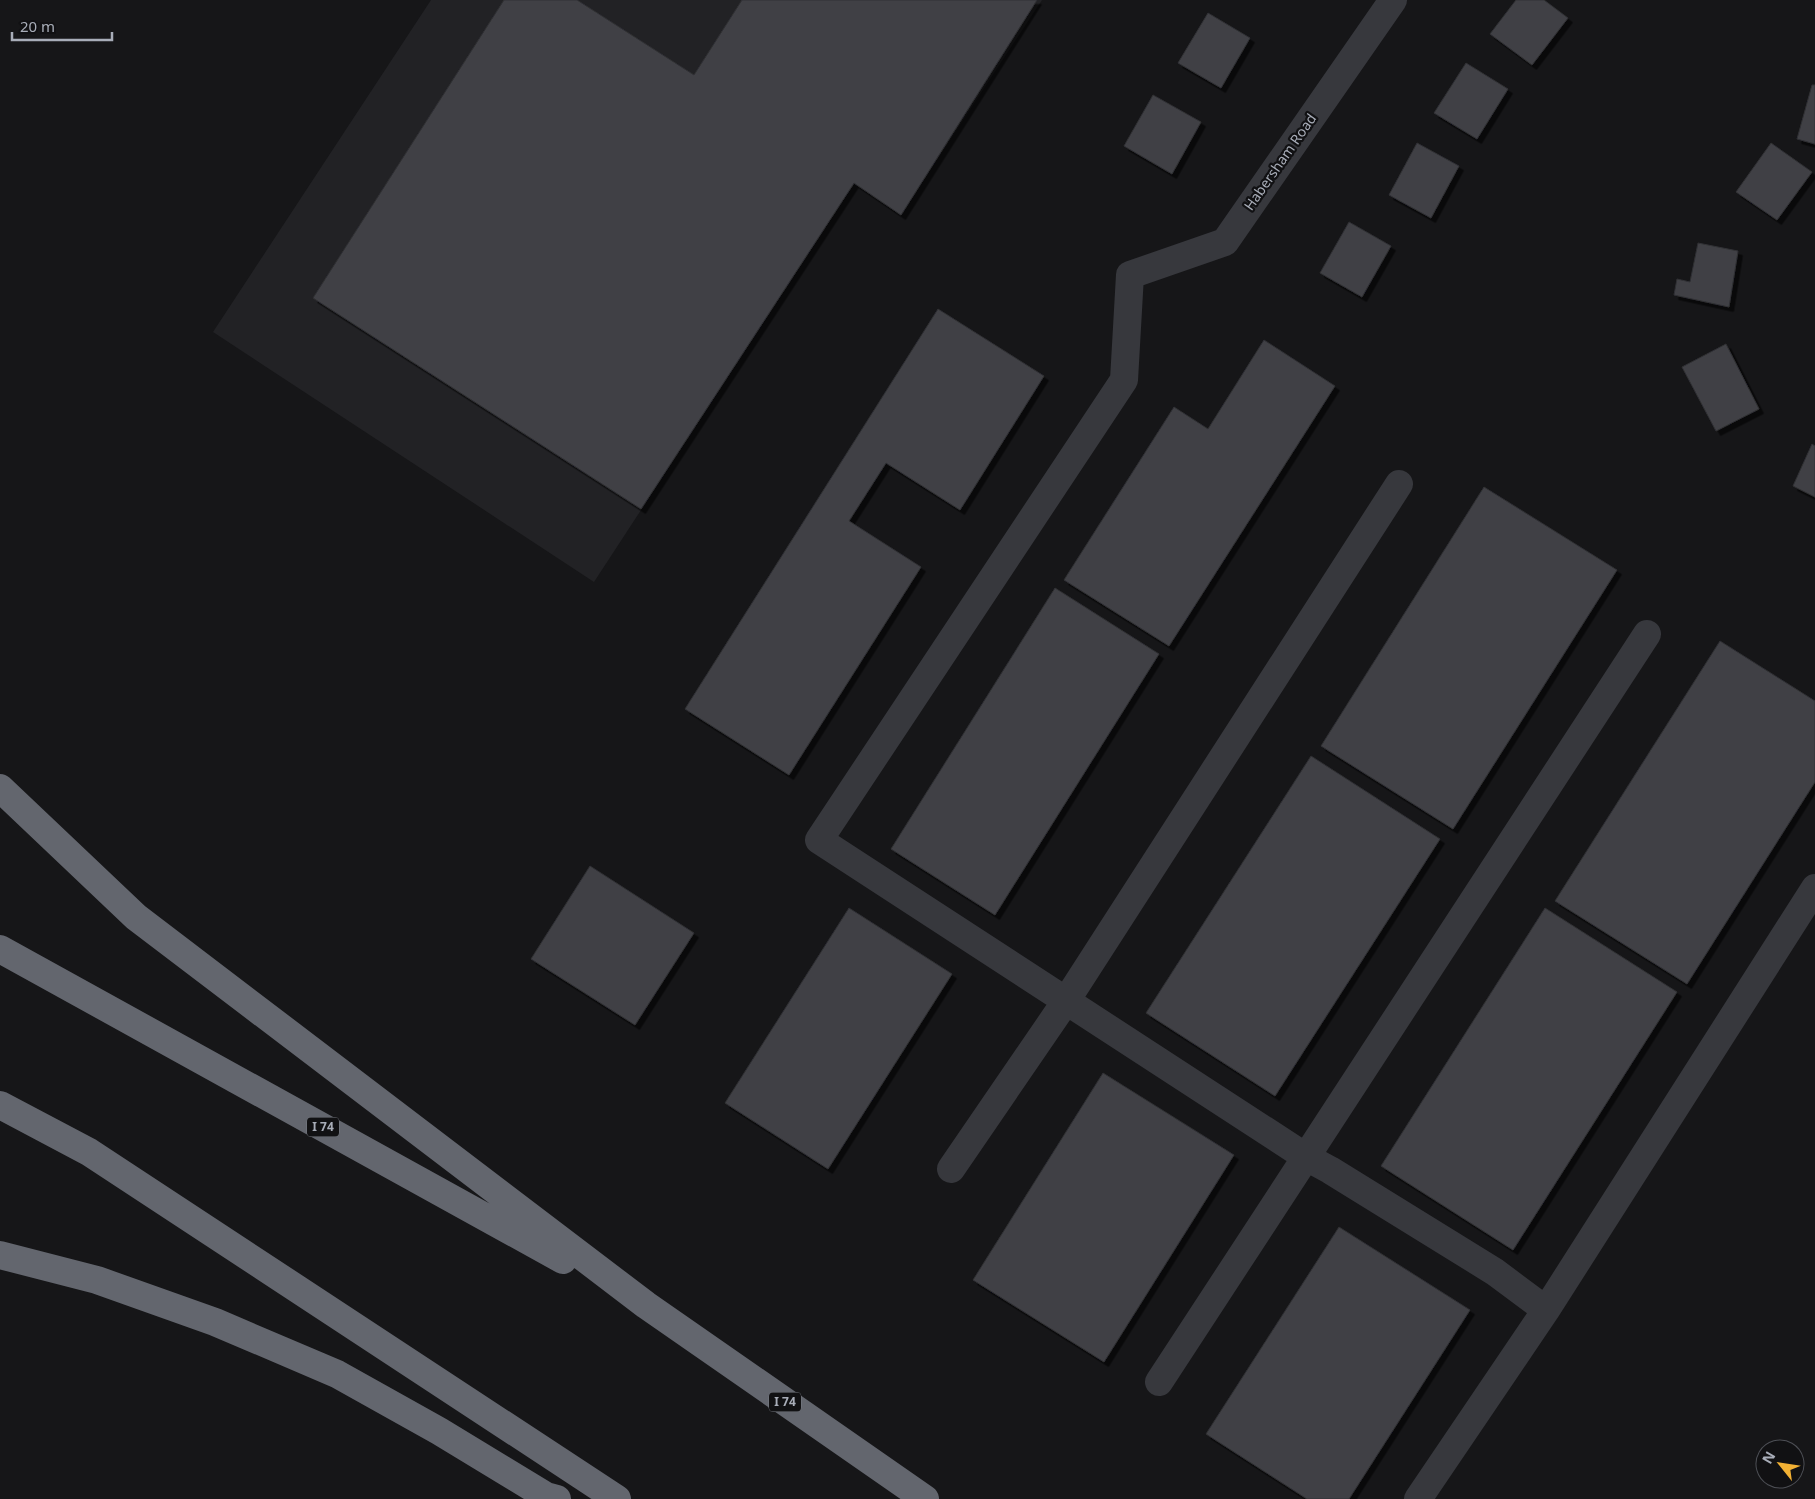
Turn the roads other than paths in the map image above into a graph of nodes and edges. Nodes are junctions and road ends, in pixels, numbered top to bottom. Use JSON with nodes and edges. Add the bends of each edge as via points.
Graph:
{"nodes":[{"id":1,"x":1393,"y":0,"type":"edge"},
{"id":2,"x":1399,"y":484,"type":"dead end"},
{"id":3,"x":1647,"y":634,"type":"dead end"},
{"id":4,"x":0,"y":788,"type":"edge"},
{"id":5,"x":1815,"y":888,"type":"edge"},
{"id":6,"x":0,"y":950,"type":"edge"},
{"id":7,"x":1066,"y":1001,"type":"junction"},
{"id":8,"x":0,"y":1106,"type":"edge"},
{"id":9,"x":1306,"y":1157,"type":"junction"},
{"id":10,"x":951,"y":1169,"type":"dead end"},
{"id":11,"x":0,"y":1255,"type":"edge"},
{"id":12,"x":646,"y":1306,"type":"junction"},
{"id":13,"x":1546,"y":1310,"type":"junction"},
{"id":14,"x":1159,"y":1382,"type":"dead end"},
{"id":15,"x":557,"y":1499,"type":"edge"},
{"id":16,"x":617,"y":1499,"type":"edge"},
{"id":17,"x":925,"y":1499,"type":"edge"},
{"id":18,"x":1418,"y":1499,"type":"edge"}],
"edges":[{"from":1,"to":7,"type":"street","name":"Habersham Road","via":[[1226,242],[1130,275],[1124,380],[819,840]]},
{"from":2,"to":7,"type":"street"},
{"from":3,"to":9,"type":"street"},
{"from":4,"to":12,"type":"highway","via":[[136,917]]},
{"from":5,"to":13,"type":"street"},
{"from":6,"to":12,"type":"highway","number":"I 74"},
{"from":7,"to":9,"type":"street"},
{"from":7,"to":10,"type":"street"},
{"from":8,"to":16,"type":"highway","via":[[89,1152]]},
{"from":9,"to":13,"type":"street","via":[[1495,1272]]},
{"from":9,"to":14,"type":"street"},
{"from":11,"to":15,"type":"highway","via":[[97,1280],[215,1322],[337,1374],[546,1496]]},
{"from":12,"to":17,"type":"highway","number":"I 74"},
{"from":13,"to":18,"type":"street"}]}
